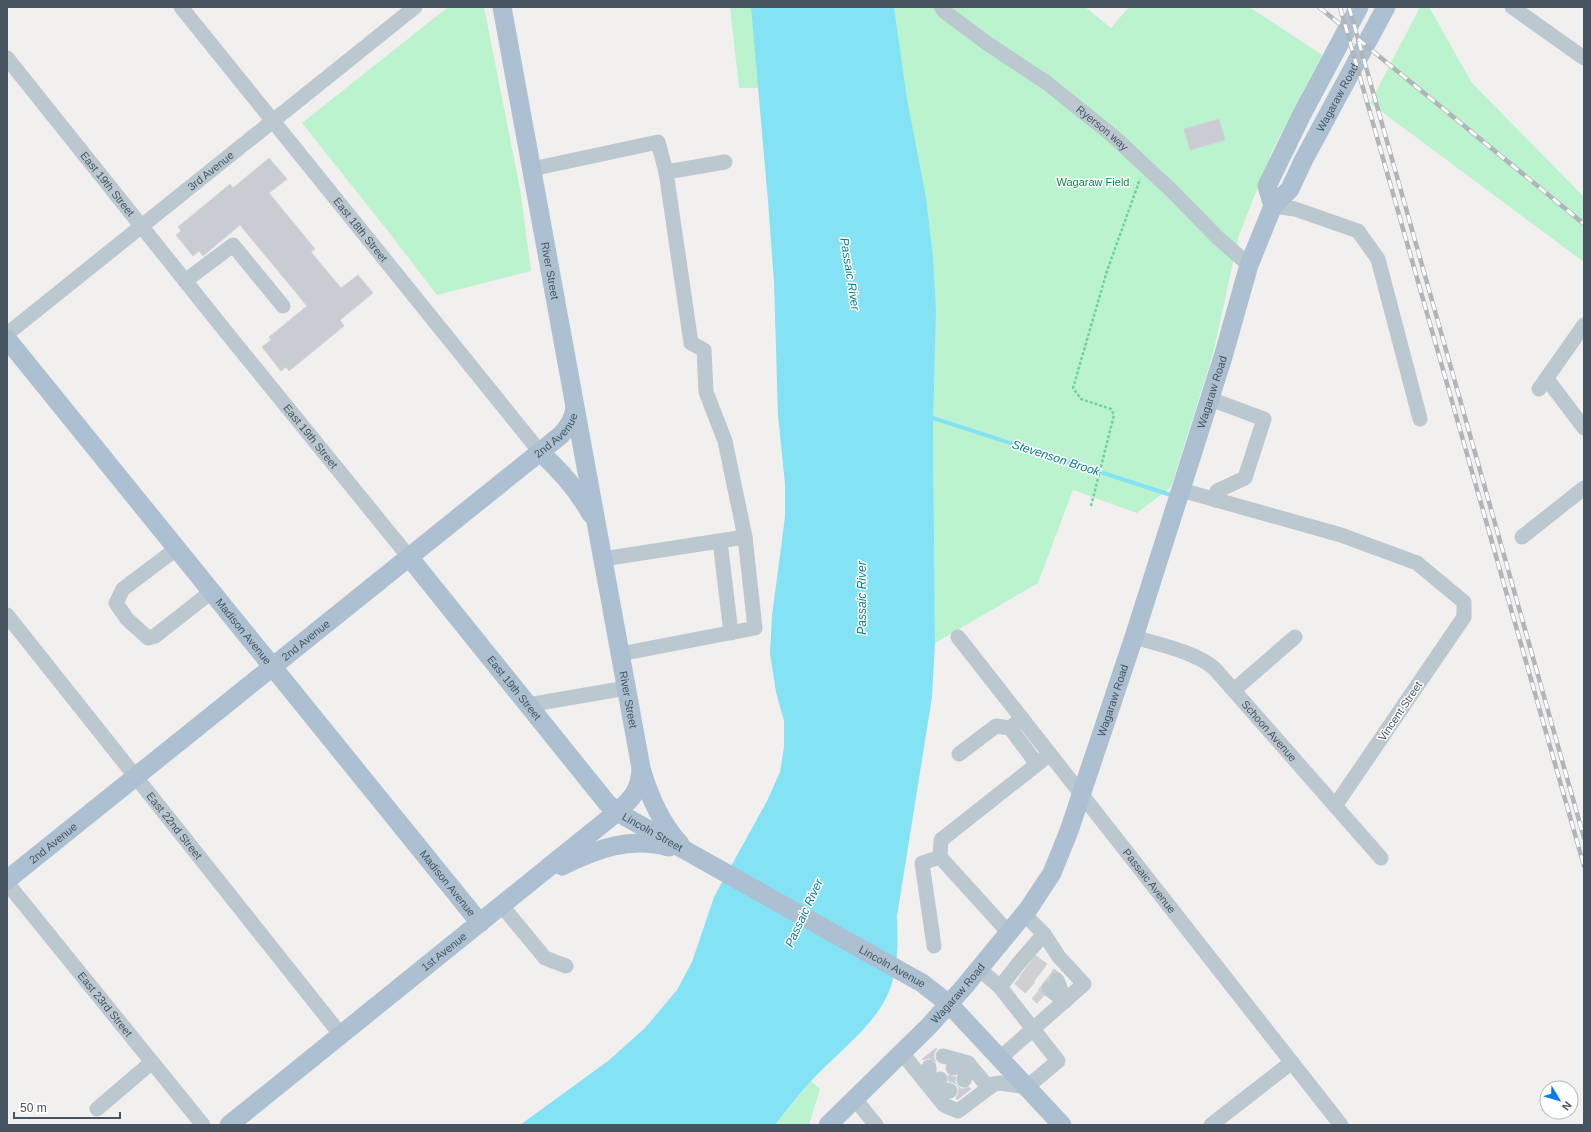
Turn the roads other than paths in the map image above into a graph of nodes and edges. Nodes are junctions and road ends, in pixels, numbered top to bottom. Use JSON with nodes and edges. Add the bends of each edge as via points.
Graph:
{"nodes":[{"id":1,"x":181,"y":7,"type":"edge"},
{"id":2,"x":502,"y":7,"type":"edge"},
{"id":3,"x":941,"y":7,"type":"edge"},
{"id":4,"x":1359,"y":7,"type":"edge"},
{"id":5,"x":1386,"y":7,"type":"edge"},
{"id":6,"x":1512,"y":7,"type":"edge"},
{"id":7,"x":406,"y":10,"type":"edge"},
{"id":8,"x":7,"y":58,"type":"edge"},
{"id":9,"x":1584,"y":58,"type":"edge"},
{"id":10,"x":273,"y":122,"type":"junction"},
{"id":11,"x":725,"y":162,"type":"dead end"},
{"id":12,"x":532,"y":169,"type":"junction"},
{"id":13,"x":666,"y":172,"type":"junction"},
{"id":14,"x":1273,"y":206,"type":"junction"},
{"id":15,"x":142,"y":227,"type":"junction"},
{"id":16,"x":1249,"y":265,"type":"junction"},
{"id":17,"x":185,"y":281,"type":"junction"},
{"id":18,"x":283,"y":306,"type":"dead end"},
{"id":19,"x":1584,"y":325,"type":"edge"},
{"id":20,"x":7,"y":334,"type":"edge"},
{"id":21,"x":7,"y":339,"type":"edge"},
{"id":22,"x":1210,"y":399,"type":"junction"},
{"id":23,"x":575,"y":408,"type":"junction"},
{"id":24,"x":1420,"y":419,"type":"dead end"},
{"id":25,"x":1584,"y":428,"type":"edge"},
{"id":26,"x":540,"y":452,"type":"junction"},
{"id":27,"x":1584,"y":488,"type":"edge"},
{"id":28,"x":1181,"y":490,"type":"junction"},
{"id":29,"x":1215,"y":500,"type":"junction"},
{"id":30,"x":599,"y":534,"type":"junction"},
{"id":31,"x":744,"y":537,"type":"junction"},
{"id":32,"x":1522,"y":537,"type":"dead end"},
{"id":33,"x":720,"y":541,"type":"junction"},
{"id":34,"x":176,"y":549,"type":"junction"},
{"id":35,"x":409,"y":557,"type":"junction"},
{"id":36,"x":603,"y":559,"type":"junction"},
{"id":37,"x":211,"y":592,"type":"junction"},
{"id":38,"x":7,"y":615,"type":"edge"},
{"id":39,"x":731,"y":632,"type":"junction"},
{"id":40,"x":958,"y":637,"type":"dead end"},
{"id":41,"x":1134,"y":637,"type":"junction"},
{"id":42,"x":1295,"y":637,"type":"dead end"},
{"id":43,"x":620,"y":654,"type":"junction"},
{"id":44,"x":272,"y":668,"type":"junction"},
{"id":45,"x":626,"y":688,"type":"junction"},
{"id":46,"x":1234,"y":690,"type":"junction"},
{"id":47,"x":528,"y":705,"type":"junction"},
{"id":48,"x":1022,"y":718,"type":"junction"},
{"id":49,"x":1010,"y":728,"type":"junction"},
{"id":50,"x":959,"y":754,"type":"dead end"},
{"id":51,"x":1050,"y":754,"type":"junction"},
{"id":52,"x":1037,"y":764,"type":"junction"},
{"id":53,"x":641,"y":768,"type":"junction"},
{"id":54,"x":135,"y":777,"type":"junction"},
{"id":55,"x":1081,"y":794,"type":"junction"},
{"id":56,"x":1335,"y":806,"type":"junction"},
{"id":57,"x":617,"y":812,"type":"junction"},
{"id":58,"x":688,"y":852,"type":"junction"},
{"id":59,"x":940,"y":857,"type":"junction"},
{"id":60,"x":1381,"y":858,"type":"dead end"},
{"id":61,"x":7,"y":880,"type":"edge"},
{"id":62,"x":7,"y":883,"type":"edge"},
{"id":63,"x":523,"y":889,"type":"junction"},
{"id":64,"x":502,"y":906,"type":"junction"},
{"id":65,"x":1024,"y":914,"type":"junction"},
{"id":66,"x":480,"y":923,"type":"junction"},
{"id":67,"x":1009,"y":933,"type":"junction"},
{"id":68,"x":1044,"y":934,"type":"junction"},
{"id":69,"x":934,"y":946,"type":"dead end"},
{"id":70,"x":566,"y":966,"type":"dead end"},
{"id":71,"x":979,"y":970,"type":"junction"},
{"id":72,"x":1000,"y":987,"type":"junction"},
{"id":73,"x":1049,"y":989,"type":"tunnel mouth"},
{"id":74,"x":1065,"y":1000,"type":"junction"},
{"id":75,"x":949,"y":1004,"type":"junction"},
{"id":76,"x":1033,"y":1029,"type":"junction"},
{"id":77,"x":341,"y":1035,"type":"junction"},
{"id":78,"x":902,"y":1053,"type":"junction"},
{"id":79,"x":943,"y":1056,"type":"dead end"},
{"id":80,"x":1000,"y":1058,"type":"junction"},
{"id":81,"x":152,"y":1062,"type":"junction"},
{"id":82,"x":1292,"y":1062,"type":"junction"},
{"id":83,"x":968,"y":1063,"type":"junction"},
{"id":84,"x":929,"y":1067,"type":"dead end"},
{"id":85,"x":953,"y":1068,"type":"dead end"},
{"id":86,"x":964,"y":1080,"type":"dead end"},
{"id":87,"x":934,"y":1082,"type":"junction"},
{"id":88,"x":1027,"y":1087,"type":"junction"},
{"id":89,"x":989,"y":1088,"type":"junction"},
{"id":90,"x":950,"y":1091,"type":"dead end"},
{"id":91,"x":855,"y":1099,"type":"junction"},
{"id":92,"x":97,"y":1109,"type":"dead end"},
{"id":93,"x":203,"y":1125,"type":"edge"},
{"id":94,"x":230,"y":1125,"type":"edge"},
{"id":95,"x":828,"y":1125,"type":"edge"},
{"id":96,"x":876,"y":1125,"type":"edge"},
{"id":97,"x":1062,"y":1125,"type":"edge"},
{"id":98,"x":1211,"y":1125,"type":"edge"},
{"id":99,"x":1341,"y":1125,"type":"edge"}],
"edges":[{"from":1,"to":10,"type":"street","name":"East 18th Street"},
{"from":2,"to":12,"type":"main road","name":"River Street"},
{"from":3,"to":16,"type":"street","name":"Ryerson way","via":[[988,44],[1047,83],[1113,136]]},
{"from":4,"to":14,"type":"main road","name":"Wagaraw Road","via":[[1301,116],[1268,186]]},
{"from":5,"to":14,"type":"main road","name":"Wagaraw Road","via":[[1290,189]]},
{"from":6,"to":9,"type":"street"},
{"from":7,"to":10,"type":"street","name":"3rd Avenue"},
{"from":8,"to":15,"type":"street","name":"East 19th Street"},
{"from":10,"to":15,"type":"street","name":"3rd Avenue"},
{"from":10,"to":26,"type":"street","name":"East 18th Street"},
{"from":11,"to":13,"type":"street"},
{"from":12,"to":13,"type":"street","via":[[658,142]]},
{"from":12,"to":23,"type":"main road","name":"River Street"},
{"from":13,"to":31,"type":"street","via":[[691,343],[704,350],[706,392],[725,441]]},
{"from":14,"to":16,"type":"main road","name":"Wagaraw Road"},
{"from":14,"to":24,"type":"street","via":[[1296,209],[1358,231],[1378,259]]},
{"from":15,"to":17,"type":"street","name":"East 19th Street"},
{"from":15,"to":20,"type":"street","name":"3rd Avenue"},
{"from":16,"to":22,"type":"main road","name":"Wagaraw Road"},
{"from":17,"to":18,"type":"street","via":[[233,245]]},
{"from":17,"to":35,"type":"street","name":"East 19th Street"},
{"from":19,"to":25,"type":"street","via":[[1543,384]]},
{"from":21,"to":34,"type":"main road","name":"Madison Avenue"},
{"from":22,"to":28,"type":"main road","name":"Wagaraw Road"},
{"from":22,"to":29,"type":"street","via":[[1264,419],[1244,478],[1217,491]]},
{"from":23,"to":26,"type":"main road","name":"2nd Avenue","via":[[569,427]]},
{"from":23,"to":30,"type":"main road","name":"River Street"},
{"from":26,"to":30,"type":"main road","name":"River Street","via":[[560,471],[584,502]]},
{"from":26,"to":35,"type":"main road","name":"2nd Avenue"},
{"from":27,"to":32,"type":"street"},
{"from":28,"to":29,"type":"street"},
{"from":28,"to":41,"type":"main road","name":"Wagaraw Road"},
{"from":29,"to":56,"type":"street","name":"Vincent Street","via":[[1341,535],[1417,562],[1464,602],[1464,617]]},
{"from":30,"to":36,"type":"main road","name":"River Street"},
{"from":31,"to":33,"type":"street"},
{"from":31,"to":39,"type":"street","via":[[755,628]]},
{"from":33,"to":36,"type":"street"},
{"from":33,"to":39,"type":"street"},
{"from":34,"to":37,"type":"main road","name":"Madison Avenue"},
{"from":34,"to":37,"type":"street","via":[[122,589],[116,603],[127,618],[148,638],[155,636]]},
{"from":35,"to":44,"type":"main road","name":"2nd Avenue"},
{"from":35,"to":47,"type":"main road","name":"East 19th Street"},
{"from":36,"to":43,"type":"main road","name":"River Street"},
{"from":37,"to":44,"type":"main road","name":"Madison Avenue"},
{"from":38,"to":54,"type":"street","name":"East 22nd Street"},
{"from":39,"to":43,"type":"street"},
{"from":40,"to":48,"type":"street","name":"Passaic Avenue"},
{"from":41,"to":46,"type":"street","name":"Schoon Avenue","via":[[1204,661]]},
{"from":41,"to":55,"type":"main road","name":"Wagaraw Road"},
{"from":42,"to":46,"type":"street"},
{"from":43,"to":45,"type":"main road","name":"River Street"},
{"from":44,"to":54,"type":"main road","name":"2nd Avenue"},
{"from":44,"to":66,"type":"main road","name":"Madison Avenue"},
{"from":45,"to":47,"type":"street"},
{"from":45,"to":53,"type":"main road","name":"River Street"},
{"from":46,"to":56,"type":"street","name":"Schoon Avenue"},
{"from":47,"to":57,"type":"main road","name":"East 19th Street"},
{"from":48,"to":49,"type":"street"},
{"from":48,"to":51,"type":"street","name":"Passaic Avenue"},
{"from":49,"to":50,"type":"street","via":[[996,726]]},
{"from":49,"to":52,"type":"street"},
{"from":51,"to":52,"type":"street"},
{"from":51,"to":55,"type":"street","name":"Passaic Avenue"},
{"from":52,"to":59,"type":"street","via":[[941,840]]},
{"from":53,"to":57,"type":"main road","name":"1st Avenue","via":[[638,788]]},
{"from":53,"to":58,"type":"main road","name":"River Street","via":[[646,788],[660,816]]},
{"from":54,"to":61,"type":"main road","name":"2nd Avenue"},
{"from":54,"to":77,"type":"street","name":"East 22nd Street"},
{"from":55,"to":65,"type":"main road","name":"Wagaraw Road","via":[[1052,873]]},
{"from":55,"to":82,"type":"street","name":"Passaic Avenue"},
{"from":56,"to":60,"type":"street","name":"Schoon Avenue"},
{"from":57,"to":58,"type":"main road","name":"Lincoln Street"},
{"from":57,"to":63,"type":"main road","name":"1st Avenue"},
{"from":58,"to":63,"type":"main road","via":[[649,843],[615,845],[579,857]]},
{"from":58,"to":75,"type":"main road","name":"Lincoln Avenue","via":[[909,975]]},
{"from":59,"to":67,"type":"street"},
{"from":59,"to":69,"type":"street","via":[[922,863]]},
{"from":62,"to":81,"type":"street","name":"East 23rd Street"},
{"from":63,"to":64,"type":"main road","name":"1st Avenue"},
{"from":64,"to":66,"type":"main road","name":"1st Avenue"},
{"from":64,"to":70,"type":"street","via":[[545,958]]},
{"from":65,"to":67,"type":"main road","name":"Wagaraw Road"},
{"from":65,"to":68,"type":"street"},
{"from":66,"to":77,"type":"main road","name":"1st Avenue"},
{"from":67,"to":71,"type":"main road","name":"Wagaraw Road"},
{"from":68,"to":72,"type":"street","via":[[1023,968]]},
{"from":68,"to":74,"type":"street","via":[[1059,957],[1084,984]]},
{"from":71,"to":72,"type":"street"},
{"from":71,"to":75,"type":"main road","name":"Wagaraw Road"},
{"from":72,"to":76,"type":"street"},
{"from":73,"to":74,"type":"street"},
{"from":74,"to":76,"type":"street"},
{"from":75,"to":78,"type":"main road","name":"Wagaraw Road"},
{"from":75,"to":80,"type":"main road","name":"Lincoln Avenue"},
{"from":76,"to":80,"type":"street"},
{"from":76,"to":88,"type":"street","via":[[1058,1061]]},
{"from":77,"to":94,"type":"main road","name":"1st Avenue"},
{"from":78,"to":87,"type":"street"},
{"from":78,"to":91,"type":"main road","name":"Wagaraw Road"},
{"from":79,"to":83,"type":"street"},
{"from":80,"to":88,"type":"main road","name":"Lincoln Avenue"},
{"from":81,"to":92,"type":"street"},
{"from":81,"to":93,"type":"street","name":"East 23rd Street"},
{"from":82,"to":98,"type":"street"},
{"from":82,"to":99,"type":"street","name":"Passaic Avenue"},
{"from":83,"to":85,"type":"street"},
{"from":83,"to":86,"type":"street"},
{"from":83,"to":89,"type":"street"},
{"from":84,"to":87,"type":"street"},
{"from":87,"to":89,"type":"street","via":[[944,1105],[958,1111]]},
{"from":87,"to":90,"type":"street"},
{"from":88,"to":89,"type":"street","via":[[1000,1083]]},
{"from":88,"to":97,"type":"main road","name":"Lincoln Avenue"},
{"from":91,"to":95,"type":"main road","name":"Wagaraw Road"},
{"from":91,"to":96,"type":"street"}]}
